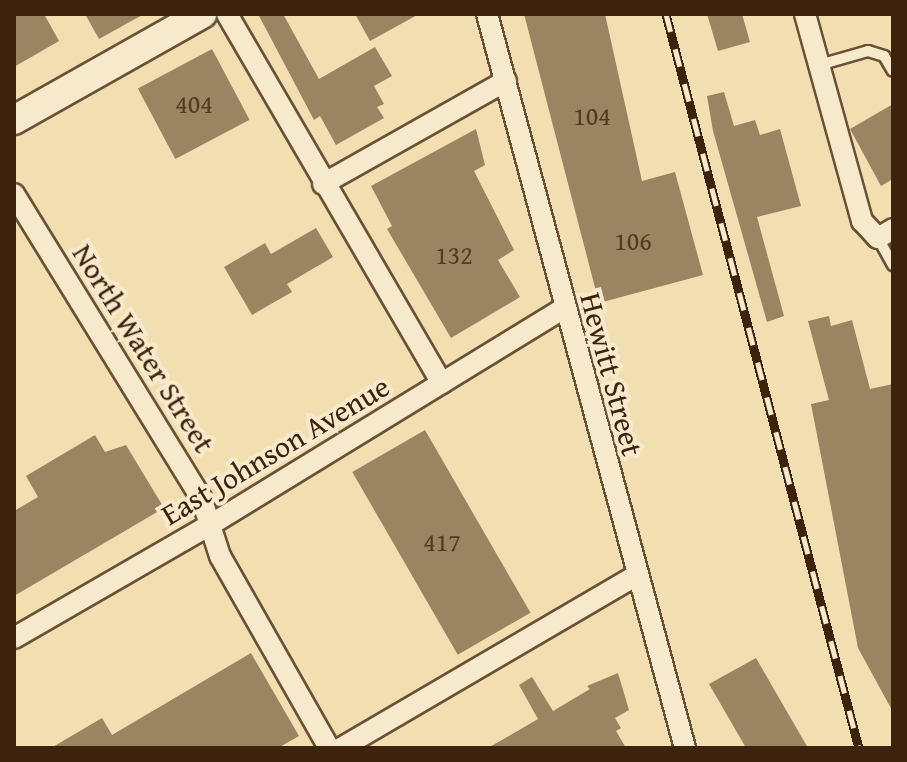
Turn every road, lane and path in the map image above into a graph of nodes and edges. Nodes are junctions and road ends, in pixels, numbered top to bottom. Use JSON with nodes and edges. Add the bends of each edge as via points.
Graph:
{"nodes":[{"id":1,"x":202,"y":14,"type":"edge"},
{"id":2,"x":227,"y":14,"type":"edge"},
{"id":3,"x":487,"y":14,"type":"edge"},
{"id":4,"x":808,"y":16,"type":"edge"},
{"id":5,"x":819,"y":65,"type":"junction"},
{"id":6,"x":893,"y":71,"type":"edge"},
{"id":7,"x":506,"y":81,"type":"junction"},
{"id":8,"x":14,"y":120,"type":"edge"},
{"id":9,"x":323,"y":184,"type":"junction"},
{"id":10,"x":14,"y":194,"type":"edge"},
{"id":11,"x":886,"y":234,"type":"edge"},
{"id":12,"x":893,"y":265,"type":"edge"},
{"id":13,"x":564,"y":308,"type":"junction"},
{"id":14,"x":442,"y":383,"type":"junction"},
{"id":15,"x":210,"y":525,"type":"junction"},
{"id":16,"x":635,"y":576,"type":"junction"},
{"id":17,"x":14,"y":638,"type":"edge"},
{"id":18,"x":329,"y":748,"type":"edge"},
{"id":19,"x":341,"y":748,"type":"edge"},
{"id":20,"x":685,"y":748,"type":"edge"}],
"edges":[{"from":1,"to":8,"type":"street"},
{"from":2,"to":9,"type":"street"},
{"from":3,"to":7,"type":"street","name":"Hewitt Street"},
{"from":4,"to":5,"type":"street"},
{"from":5,"to":6,"type":"lane","via":[[868,51],[884,56]]},
{"from":5,"to":11,"type":"street","via":[[862,221]]},
{"from":7,"to":9,"type":"street"},
{"from":7,"to":13,"type":"street","name":"Hewitt Street"},
{"from":9,"to":14,"type":"street"},
{"from":10,"to":15,"type":"street","name":"North Water Street","via":[[202,500]]},
{"from":11,"to":12,"type":"lane"},
{"from":13,"to":14,"type":"street","name":"East Johnson Avenue"},
{"from":13,"to":16,"type":"street","name":"Hewitt Street"},
{"from":14,"to":15,"type":"street","name":"East Johnson Avenue"},
{"from":15,"to":17,"type":"street","name":"East Johnson Avenue"},
{"from":15,"to":18,"type":"street","name":"North Water Street","via":[[220,556]]},
{"from":16,"to":19,"type":"street"},
{"from":16,"to":20,"type":"street","name":"Hewitt Street"}]}
